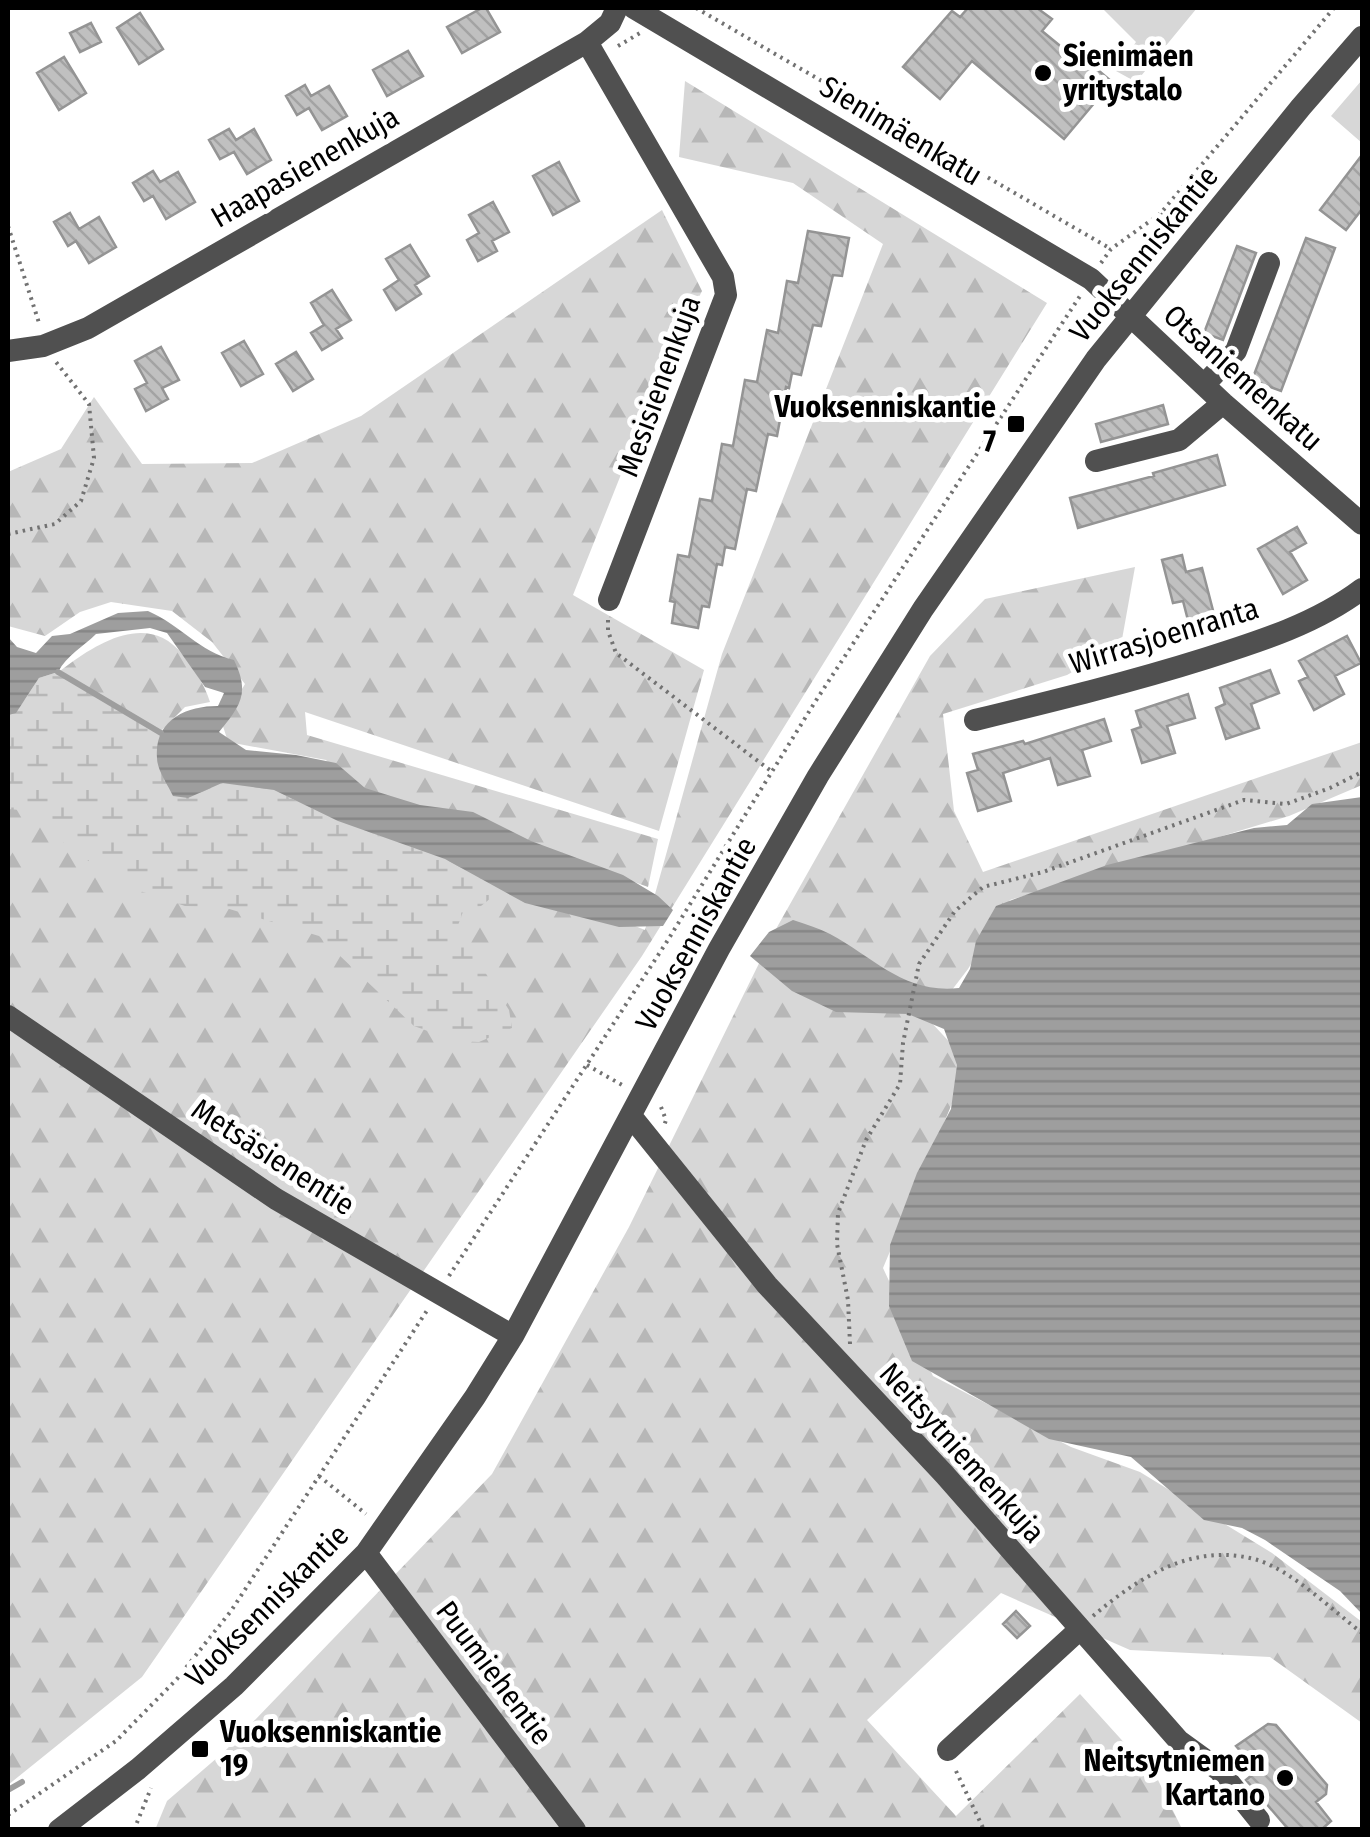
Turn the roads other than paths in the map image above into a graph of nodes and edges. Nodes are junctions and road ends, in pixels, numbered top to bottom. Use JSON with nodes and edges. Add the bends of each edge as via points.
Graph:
{"nodes":[{"id":1,"x":617,"y":8,"type":"edge"},
{"id":2,"x":643,"y":13,"type":"edge"},
{"id":3,"x":1362,"y":36,"type":"edge"},
{"id":4,"x":592,"y":50,"type":"junction"},
{"id":5,"x":1269,"y":263,"type":"dead end"},
{"id":6,"x":1130,"y":317,"type":"junction"},
{"id":7,"x":8,"y":351,"type":"edge"},
{"id":8,"x":1204,"y":385,"type":"junction"},
{"id":9,"x":1223,"y":402,"type":"junction"},
{"id":10,"x":1096,"y":460,"type":"dead end"},
{"id":11,"x":1362,"y":524,"type":"edge"},
{"id":12,"x":1362,"y":590,"type":"edge"},
{"id":13,"x":608,"y":600,"type":"road end"},
{"id":14,"x":975,"y":720,"type":"dead end"},
{"id":15,"x":8,"y":1016,"type":"edge"},
{"id":16,"x":631,"y":1116,"type":"junction"},
{"id":17,"x":513,"y":1336,"type":"junction"},
{"id":18,"x":366,"y":1553,"type":"junction"},
{"id":19,"x":1079,"y":1630,"type":"junction"},
{"id":20,"x":948,"y":1750,"type":"road end"},
{"id":21,"x":1259,"y":1820,"type":"dead end"},
{"id":22,"x":60,"y":1830,"type":"edge"},
{"id":23,"x":575,"y":1830,"type":"edge"}],
"edges":[{"from":1,"to":4,"type":"street","name":"Haapasienenkuja"},
{"from":2,"to":6,"type":"street","name":"Sienimäenkatu","via":[[1091,279]]},
{"from":3,"to":6,"type":"street","name":"Vuoksenniskantie"},
{"from":4,"to":7,"type":"street","name":"Haapasienenkuja","via":[[88,328],[45,346]]},
{"from":4,"to":13,"type":"street","name":"Mesisienenkuja","via":[[723,278],[726,295]]},
{"from":5,"to":8,"type":"street","via":[[1236,351]]},
{"from":6,"to":8,"type":"street","name":"Otsaniemenkatu"},
{"from":6,"to":16,"type":"street","name":"Vuoksenniskantie","via":[[923,608],[719,949]]},
{"from":8,"to":9,"type":"street","name":"Otsaniemenkatu"},
{"from":9,"to":10,"type":"street","via":[[1179,440]]},
{"from":9,"to":11,"type":"street","name":"Otsaniemenkatu"},
{"from":12,"to":14,"type":"street","name":"Wirrasjoenranta","via":[[1252,644]]},
{"from":15,"to":17,"type":"street","name":"Metsäsienentie","via":[[276,1199]]},
{"from":16,"to":17,"type":"street","name":"Vuoksenniskantie"},
{"from":16,"to":19,"type":"street","name":"Neitsytniemenkuja","via":[[767,1285]]},
{"from":17,"to":18,"type":"street","name":"Vuoksenniskantie"},
{"from":18,"to":22,"type":"street","name":"Vuoksenniskantie","via":[[234,1686]]},
{"from":18,"to":23,"type":"street","name":"Puumiehentie"},
{"from":19,"to":20,"type":"street"},
{"from":19,"to":21,"type":"street","name":"Neitsytniemenkuja","via":[[1179,1740],[1219,1770]]}]}
